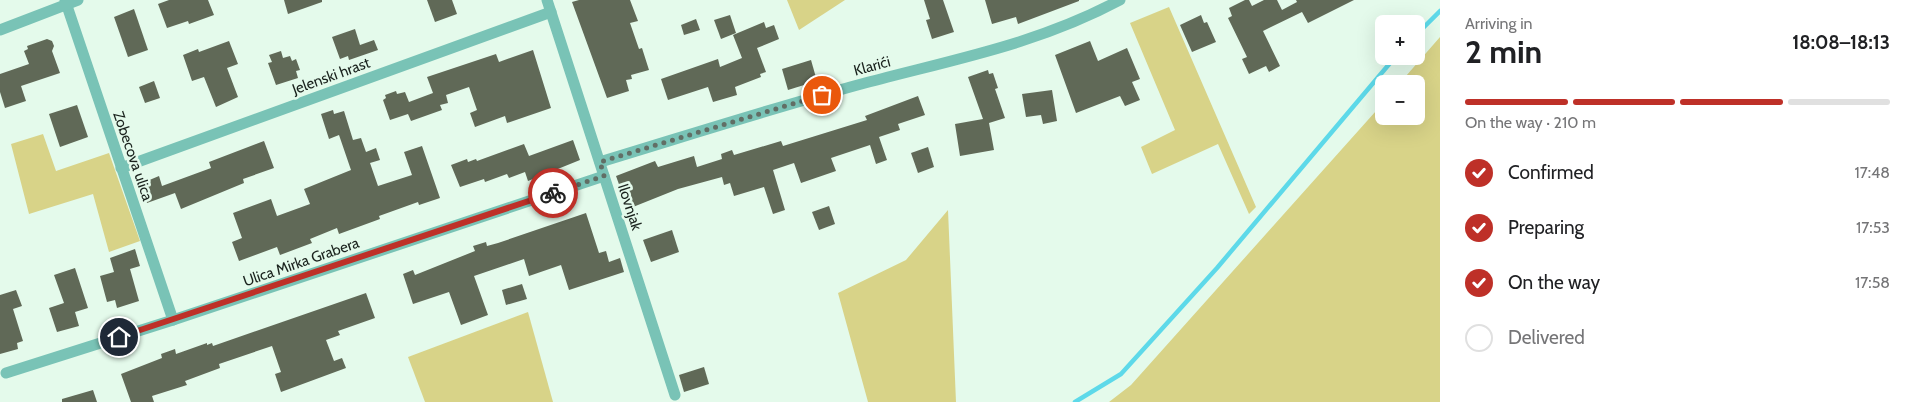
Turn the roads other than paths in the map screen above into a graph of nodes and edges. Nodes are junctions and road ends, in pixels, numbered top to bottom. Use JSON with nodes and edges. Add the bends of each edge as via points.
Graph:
{"nodes":[{"id":1,"x":78,"y":0,"type":"edge"},
{"id":2,"x":547,"y":0,"type":"edge"},
{"id":3,"x":1120,"y":0,"type":"edge"},
{"id":4,"x":66,"y":2,"type":"edge"},
{"id":5,"x":551,"y":12,"type":"junction"},
{"id":6,"x":0,"y":30,"type":"edge"},
{"id":7,"x":600,"y":162,"type":"junction"},
{"id":8,"x":120,"y":168,"type":"junction"},
{"id":9,"x":604,"y":176,"type":"junction"},
{"id":10,"x":173,"y":320,"type":"junction"},
{"id":11,"x":6,"y":372,"type":"dead end"},
{"id":12,"x":675,"y":395,"type":"dead end"}],
"edges":[{"from":1,"to":4,"type":"street"},
{"from":2,"to":5,"type":"street","name":"Ilovnjak"},
{"from":3,"to":7,"type":"street","name":"Klarići","via":[[1073,24],[1011,45],[804,100]]},
{"from":4,"to":6,"type":"street"},
{"from":4,"to":8,"type":"street","name":"Zobecova ulica"},
{"from":5,"to":7,"type":"street","name":"Ilovnjak"},
{"from":5,"to":8,"type":"street","name":"Jelenski hrast"},
{"from":7,"to":9,"type":"street","name":"Ilovnjak"},
{"from":8,"to":10,"type":"street","name":"Zobecova ulica"},
{"from":9,"to":10,"type":"street","name":"Ulica Mirka Grabera"},
{"from":9,"to":12,"type":"street","name":"Ilovnjak"},
{"from":10,"to":11,"type":"street","name":"Ulica Mirka Grabera"}]}
